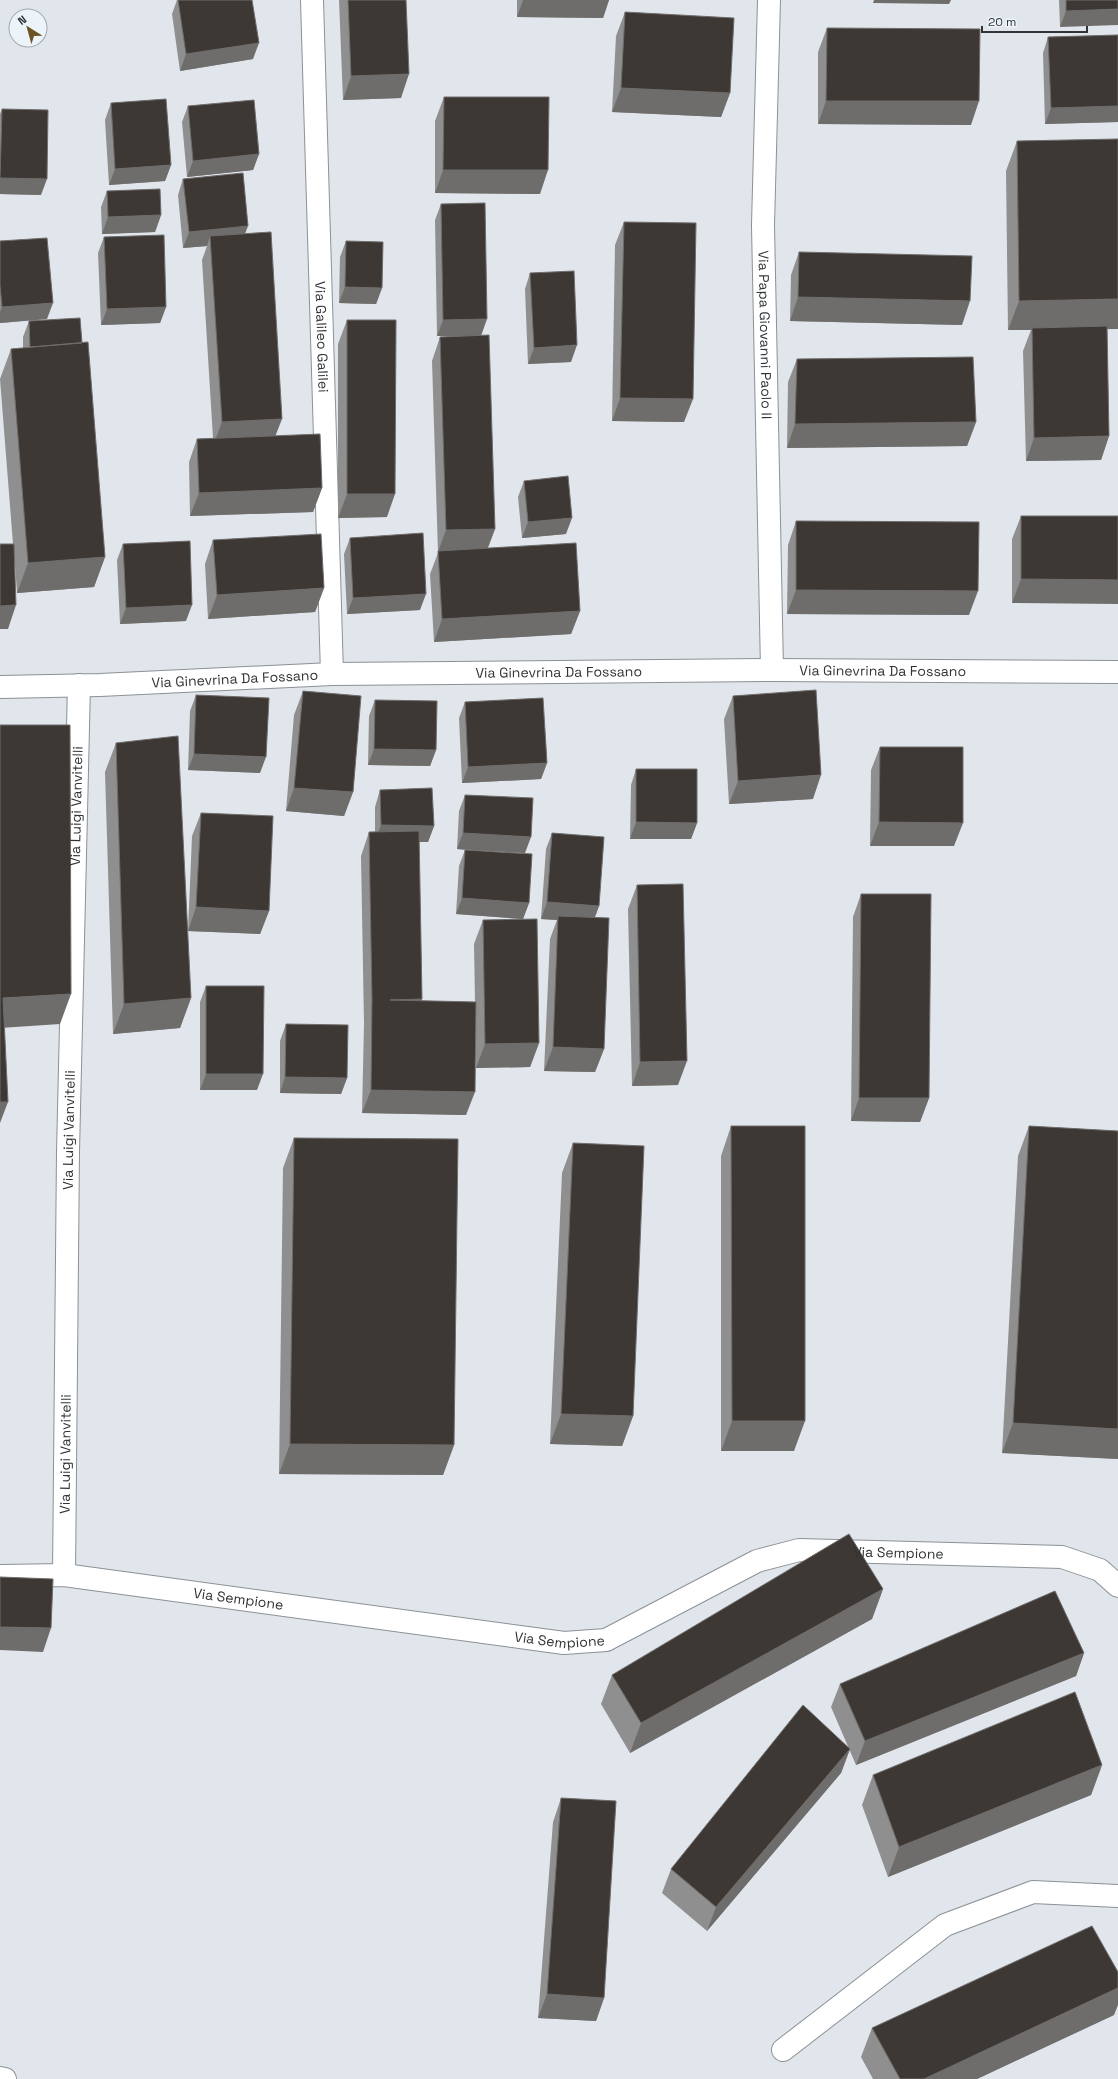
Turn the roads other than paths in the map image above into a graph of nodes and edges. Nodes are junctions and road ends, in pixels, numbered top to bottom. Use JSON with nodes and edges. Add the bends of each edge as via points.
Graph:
{"nodes":[{"id":1,"x":312,"y":0,"type":"edge"},
{"id":2,"x":769,"y":0,"type":"edge"},
{"id":3,"x":772,"y":670,"type":"junction"},
{"id":4,"x":1118,"y":672,"type":"edge"},
{"id":5,"x":332,"y":674,"type":"junction"},
{"id":6,"x":79,"y":685,"type":"junction"},
{"id":7,"x":0,"y":687,"type":"edge"},
{"id":8,"x":64,"y":1575,"type":"junction"},
{"id":9,"x":0,"y":1576,"type":"edge"},
{"id":10,"x":1118,"y":1586,"type":"edge"},
{"id":11,"x":1118,"y":1896,"type":"edge"},
{"id":12,"x":783,"y":2050,"type":"dead end"},
{"id":13,"x":0,"y":2078,"type":"edge"},
{"id":14,"x":5,"y":2079,"type":"edge"}],
"edges":[{"from":1,"to":5,"type":"street","name":"Via Galileo Galilei"},
{"from":2,"to":3,"type":"street","name":"Via Papa Giovanni Paolo II","via":[[763,225]]},
{"from":3,"to":4,"type":"street","name":"Via Ginevrina Da Fossano"},
{"from":3,"to":5,"type":"street","name":"Via Ginevrina Da Fossano"},
{"from":5,"to":6,"type":"street","name":"Via Ginevrina Da Fossano"},
{"from":6,"to":7,"type":"street","name":"Via Ginevrina Da Fossano"},
{"from":6,"to":8,"type":"street","name":"Via Luigi Vanvitelli","via":[[68,1152]]},
{"from":8,"to":9,"type":"street","name":"Via Sempione"},
{"from":8,"to":10,"type":"street","name":"Via Sempione","via":[[564,1643],[606,1640],[757,1561],[799,1550],[1062,1557],[1100,1570]]},
{"from":11,"to":12,"type":"street","via":[[1033,1892],[945,1925]]},
{"from":13,"to":14,"type":"street"}]}
